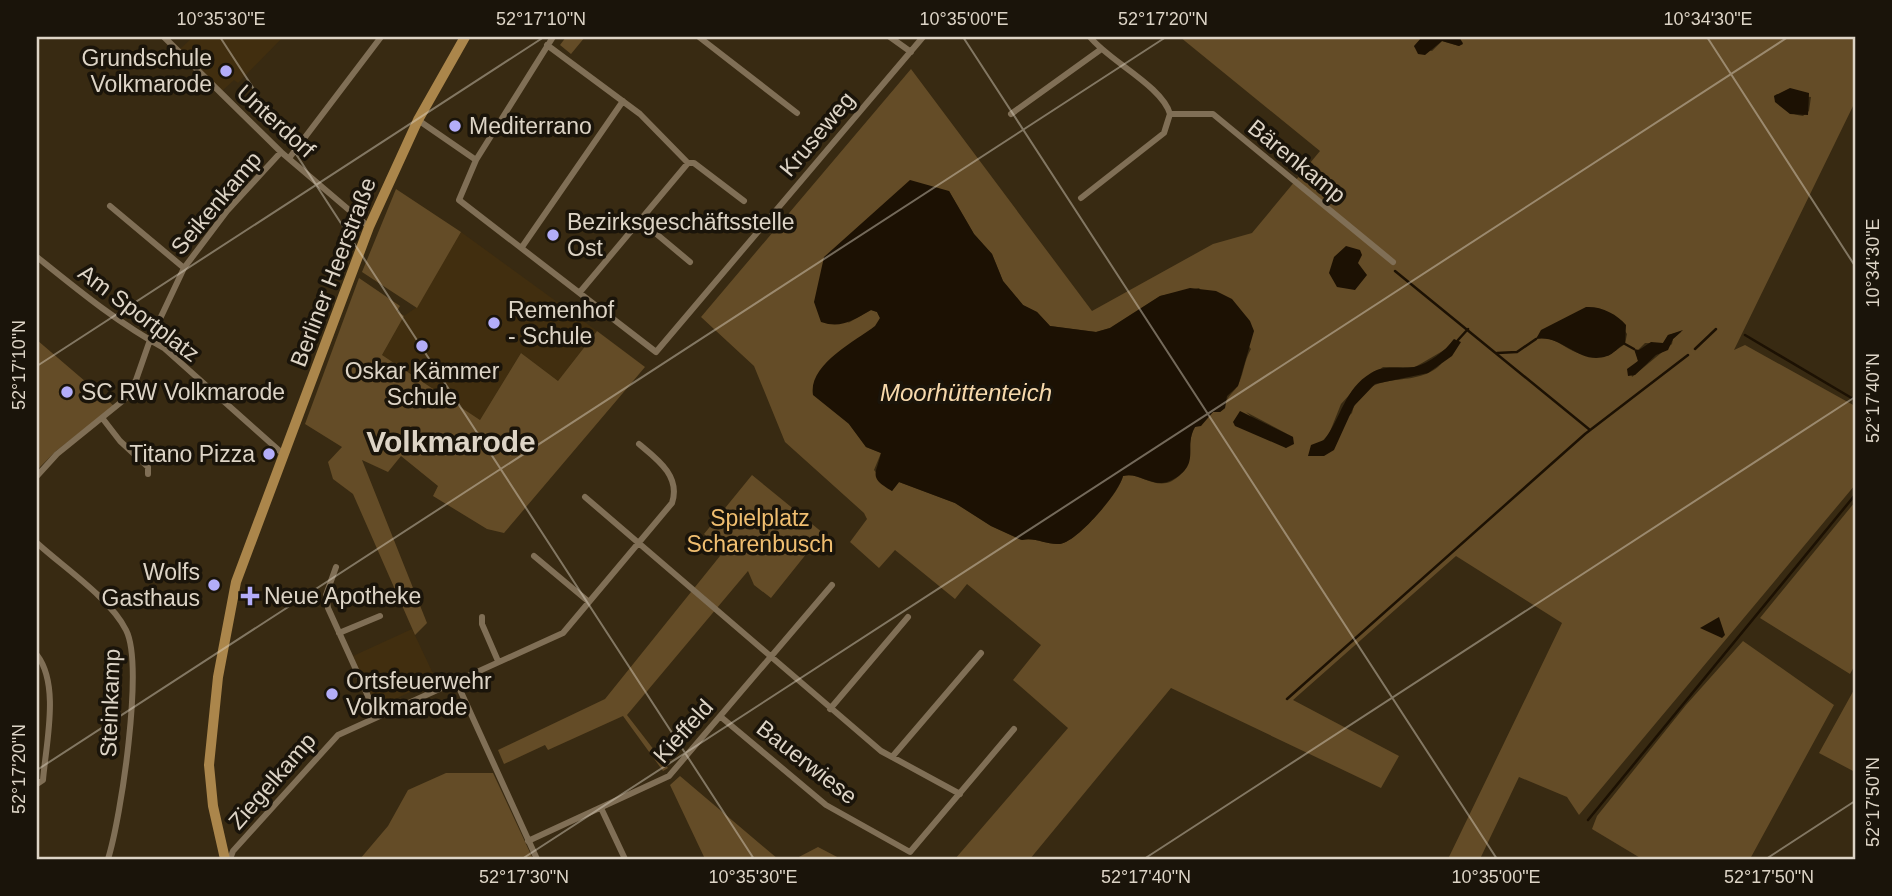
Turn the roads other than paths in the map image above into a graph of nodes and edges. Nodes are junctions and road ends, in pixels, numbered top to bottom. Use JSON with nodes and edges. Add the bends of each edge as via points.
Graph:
{"nodes":[{"id":1,"x":164,"y":37,"type":"edge"},
{"id":2,"x":381,"y":37,"type":"edge"},
{"id":3,"x":464,"y":37,"type":"edge"},
{"id":4,"x":553,"y":37,"type":"edge"},
{"id":5,"x":699,"y":37,"type":"edge"},
{"id":6,"x":890,"y":37,"type":"edge"},
{"id":7,"x":923,"y":37,"type":"edge"},
{"id":8,"x":1090,"y":37,"type":"edge"},
{"id":9,"x":547,"y":44,"type":"junction"},
{"id":10,"x":1100,"y":50,"type":"junction"},
{"id":11,"x":911,"y":52,"type":"junction"},
{"id":12,"x":623,"y":101,"type":"junction"},
{"id":13,"x":797,"y":113,"type":"dead end"},
{"id":14,"x":1011,"y":114,"type":"dead end"},
{"id":15,"x":1170,"y":114,"type":"junction"},
{"id":16,"x":418,"y":120,"type":"junction"},
{"id":17,"x":281,"y":152,"type":"junction"},
{"id":18,"x":290,"y":157,"type":"junction"},
{"id":19,"x":476,"y":160,"type":"junction"},
{"id":20,"x":688,"y":163,"type":"junction"},
{"id":21,"x":1081,"y":198,"type":"dead end"},
{"id":22,"x":744,"y":201,"type":"dead end"},
{"id":23,"x":110,"y":206,"type":"dead end"},
{"id":24,"x":641,"y":221,"type":"junction"},
{"id":25,"x":369,"y":227,"type":"junction"},
{"id":26,"x":522,"y":247,"type":"junction"},
{"id":27,"x":37,"y":257,"type":"edge"},
{"id":28,"x":690,"y":262,"type":"dead end"},
{"id":29,"x":1393,"y":262,"type":"dead end"},
{"id":30,"x":184,"y":268,"type":"junction"},
{"id":31,"x":580,"y":292,"type":"junction"},
{"id":32,"x":150,"y":341,"type":"junction"},
{"id":33,"x":103,"y":419,"type":"junction"},
{"id":34,"x":639,"y":444,"type":"dead end"},
{"id":35,"x":283,"y":454,"type":"junction"},
{"id":36,"x":149,"y":474,"type":"dead end"},
{"id":37,"x":37,"y":476,"type":"edge"},
{"id":38,"x":584,"y":496,"type":"dead end"},
{"id":39,"x":37,"y":544,"type":"edge"},
{"id":40,"x":640,"y":544,"type":"junction"},
{"id":41,"x":534,"y":556,"type":"dead end"},
{"id":42,"x":336,"y":568,"type":"dead end"},
{"id":43,"x":832,"y":585,"type":"dead end"},
{"id":44,"x":589,"y":602,"type":"junction"},
{"id":45,"x":380,"y":615,"type":"dead end"},
{"id":46,"x":482,"y":617,"type":"dead end"},
{"id":47,"x":908,"y":617,"type":"dead end"},
{"id":48,"x":339,"y":633,"type":"junction"},
{"id":49,"x":981,"y":653,"type":"dead end"},
{"id":50,"x":37,"y":655,"type":"edge"},
{"id":51,"x":771,"y":657,"type":"junction"},
{"id":52,"x":498,"y":661,"type":"junction"},
{"id":53,"x":456,"y":681,"type":"junction"},
{"id":54,"x":830,"y":709,"type":"junction"},
{"id":55,"x":377,"y":716,"type":"junction"},
{"id":56,"x":721,"y":716,"type":"junction"},
{"id":57,"x":1014,"y":729,"type":"dead end"},
{"id":58,"x":892,"y":757,"type":"junction"},
{"id":59,"x":37,"y":784,"type":"edge"},
{"id":60,"x":960,"y":794,"type":"junction"},
{"id":61,"x":601,"y":808,"type":"junction"},
{"id":62,"x":528,"y":841,"type":"junction"},
{"id":63,"x":910,"y":852,"type":"junction"},
{"id":64,"x":108,"y":859,"type":"edge"},
{"id":65,"x":228,"y":859,"type":"edge"},
{"id":66,"x":537,"y":859,"type":"edge"},
{"id":67,"x":625,"y":859,"type":"edge"},
{"id":68,"x":904,"y":859,"type":"edge"}],
"edges":[{"from":1,"to":17,"type":"street","name":"Unterdorf"},
{"from":2,"to":18,"type":"street"},
{"from":3,"to":16,"type":"main road","name":"Berliner Heerstraße"},
{"from":4,"to":9,"type":"street"},
{"from":5,"to":13,"type":"street"},
{"from":6,"to":11,"type":"street"},
{"from":7,"to":11,"type":"street","name":"Kruseweg"},
{"from":8,"to":10,"type":"street"},
{"from":9,"to":12,"type":"street"},
{"from":9,"to":19,"type":"street"},
{"from":10,"to":14,"type":"street"},
{"from":10,"to":15,"type":"street","via":[[1163,99]]},
{"from":11,"to":31,"type":"street","name":"Kruseweg","via":[[656,352]]},
{"from":12,"to":20,"type":"street"},
{"from":12,"to":26,"type":"street"},
{"from":15,"to":21,"type":"street","via":[[1164,132]]},
{"from":15,"to":29,"type":"street","name":"Bärenkamp","via":[[1213,114]]},
{"from":16,"to":19,"type":"street"},
{"from":16,"to":25,"type":"main road","name":"Berliner Heerstraße"},
{"from":17,"to":18,"type":"street","name":"Unterdorf"},
{"from":17,"to":30,"type":"street","name":"Seikenkamp","via":[[227,211]]},
{"from":18,"to":25,"type":"street","name":"Unterdorf"},
{"from":19,"to":26,"type":"street","via":[[458,200]]},
{"from":20,"to":22,"type":"street"},
{"from":20,"to":24,"type":"street"},
{"from":23,"to":30,"type":"street"},
{"from":24,"to":28,"type":"street"},
{"from":24,"to":31,"type":"street"},
{"from":25,"to":35,"type":"main road","name":"Berliner Heerstraße"},
{"from":26,"to":31,"type":"street"},
{"from":27,"to":32,"type":"street","name":"Am Sportplatz"},
{"from":30,"to":32,"type":"street","name":"Seikenkamp"},
{"from":32,"to":33,"type":"street","name":"Seikenkamp","via":[[130,392]]},
{"from":32,"to":35,"type":"street","name":"Am Sportplatz","via":[[164,348]]},
{"from":33,"to":36,"type":"street","via":[[148,467]]},
{"from":33,"to":37,"type":"street","name":"Seikenkamp","via":[[57,454]]},
{"from":34,"to":40,"type":"street","name":"Ziegelkamp","via":[[667,470],[675,495]]},
{"from":35,"to":65,"type":"main road","name":"Berliner Heerstraße","via":[[236,582],[218,677],[209,765]]},
{"from":38,"to":40,"type":"street"},
{"from":39,"to":64,"type":"street","name":"Steinkamp","via":[[107,606],[130,639],[133,662],[126,753]]},
{"from":40,"to":44,"type":"street","name":"Ziegelkamp"},
{"from":40,"to":51,"type":"street"},
{"from":41,"to":44,"type":"street"},
{"from":42,"to":48,"type":"street","via":[[326,598]]},
{"from":43,"to":51,"type":"street","name":"Kieffeld"},
{"from":44,"to":52,"type":"street","name":"Ziegelkamp","via":[[563,633]]},
{"from":45,"to":48,"type":"street"},
{"from":46,"to":52,"type":"street"},
{"from":47,"to":54,"type":"street"},
{"from":48,"to":55,"type":"street"},
{"from":49,"to":58,"type":"street"},
{"from":50,"to":59,"type":"street","via":[[50,689],[43,780]]},
{"from":51,"to":54,"type":"street"},
{"from":51,"to":56,"type":"street","name":"Kieffeld"},
{"from":52,"to":53,"type":"street","name":"Ziegelkamp"},
{"from":53,"to":55,"type":"street","name":"Ziegelkamp"},
{"from":53,"to":62,"type":"street"},
{"from":54,"to":58,"type":"street"},
{"from":55,"to":65,"type":"street","name":"Ziegelkamp","via":[[331,740]]},
{"from":56,"to":61,"type":"street","name":"Kieffeld","via":[[669,776]]},
{"from":56,"to":63,"type":"street","name":"Bauerwiese","via":[[825,805]]},
{"from":57,"to":60,"type":"street"},
{"from":58,"to":60,"type":"street"},
{"from":60,"to":63,"type":"street"},
{"from":61,"to":62,"type":"street","name":"Kieffeld"},
{"from":61,"to":67,"type":"street"},
{"from":62,"to":66,"type":"street"},
{"from":63,"to":68,"type":"street"}]}
